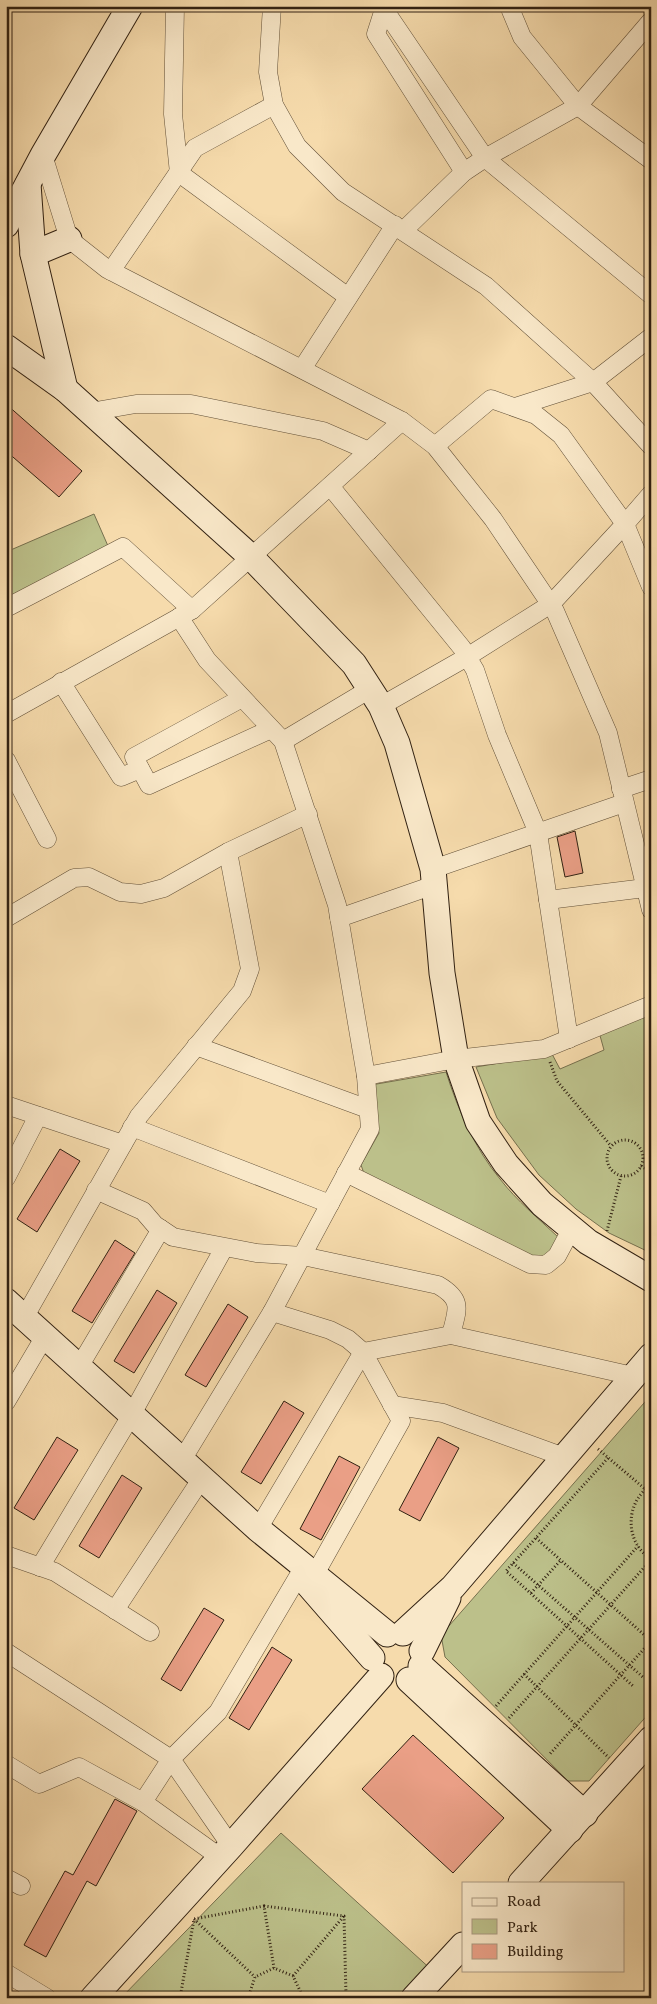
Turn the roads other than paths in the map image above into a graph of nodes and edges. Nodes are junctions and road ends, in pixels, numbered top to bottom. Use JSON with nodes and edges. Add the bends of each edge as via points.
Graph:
{"nodes":[{"id":1,"x":130,"y":6,"type":"edge"},
{"id":2,"x":175,"y":6,"type":"edge"},
{"id":3,"x":272,"y":6,"type":"edge"},
{"id":4,"x":509,"y":6,"type":"edge"},
{"id":5,"x":645,"y":6,"type":"edge"},
{"id":6,"x":384,"y":7,"type":"edge"},
{"id":7,"x":651,"y":22,"type":"edge"},
{"id":8,"x":274,"y":105,"type":"junction"},
{"id":9,"x":578,"y":106,"type":"junction"},
{"id":10,"x":43,"y":155,"type":"junction"},
{"id":11,"x":485,"y":158,"type":"junction"},
{"id":12,"x":651,"y":160,"type":"edge"},
{"id":13,"x":464,"y":172,"type":"junction"},
{"id":14,"x":179,"y":173,"type":"junction"},
{"id":15,"x":28,"y":184,"type":"junction"},
{"id":16,"x":6,"y":225,"type":"edge"},
{"id":17,"x":399,"y":228,"type":"junction"},
{"id":18,"x":69,"y":239,"type":"junction"},
{"id":19,"x":33,"y":254,"type":"junction"},
{"id":20,"x":111,"y":271,"type":"junction"},
{"id":21,"x":651,"y":295,"type":"edge"},
{"id":22,"x":348,"y":297,"type":"junction"},
{"id":23,"x":651,"y":337,"type":"edge"},
{"id":24,"x":6,"y":347,"type":"edge"},
{"id":25,"x":302,"y":369,"type":"junction"},
{"id":26,"x":593,"y":382,"type":"junction"},
{"id":27,"x":65,"y":389,"type":"junction"},
{"id":28,"x":515,"y":407,"type":"junction"},
{"id":29,"x":90,"y":412,"type":"junction"},
{"id":30,"x":402,"y":421,"type":"junction"},
{"id":31,"x":434,"y":446,"type":"junction"},
{"id":32,"x":651,"y":446,"type":"edge"},
{"id":33,"x":369,"y":451,"type":"junction"},
{"id":34,"x":330,"y":486,"type":"junction"},
{"id":35,"x":651,"y":494,"type":"edge"},
{"id":36,"x":625,"y":524,"type":"junction"},
{"id":37,"x":251,"y":557,"type":"junction"},
{"id":38,"x":651,"y":587,"type":"edge"},
{"id":39,"x":551,"y":604,"type":"junction"},
{"id":40,"x":6,"y":608,"type":"edge"},
{"id":41,"x":186,"y":613,"type":"junction"},
{"id":42,"x":467,"y":657,"type":"junction"},
{"id":43,"x":61,"y":682,"type":"junction"},
{"id":44,"x":375,"y":697,"type":"junction"},
{"id":45,"x":242,"y":698,"type":"junction"},
{"id":46,"x":6,"y":714,"type":"edge"},
{"id":47,"x":277,"y":735,"type":"junction"},
{"id":48,"x":6,"y":760,"type":"edge"},
{"id":49,"x":140,"y":769,"type":"junction"},
{"id":50,"x":651,"y":779,"type":"edge"},
{"id":51,"x":622,"y":796,"type":"junction"},
{"id":52,"x":308,"y":814,"type":"junction"},
{"id":53,"x":538,"y":832,"type":"junction"},
{"id":54,"x":47,"y":839,"type":"dead end"},
{"id":55,"x":228,"y":852,"type":"junction"},
{"id":56,"x":434,"y":877,"type":"junction"},
{"id":57,"x":645,"y":888,"type":"junction"},
{"id":58,"x":548,"y":900,"type":"junction"},
{"id":59,"x":651,"y":910,"type":"edge"},
{"id":60,"x":6,"y":918,"type":"edge"},
{"id":61,"x":339,"y":918,"type":"junction"},
{"id":62,"x":651,"y":1005,"type":"edge"},
{"id":63,"x":569,"y":1039,"type":"junction"},
{"id":64,"x":196,"y":1046,"type":"junction"},
{"id":65,"x":456,"y":1059,"type":"junction"},
{"id":66,"x":366,"y":1076,"type":"junction"},
{"id":67,"x":6,"y":1105,"type":"edge"},
{"id":68,"x":368,"y":1109,"type":"junction"},
{"id":69,"x":38,"y":1116,"type":"junction"},
{"id":70,"x":132,"y":1127,"type":"junction"},
{"id":71,"x":122,"y":1144,"type":"junction"},
{"id":72,"x":346,"y":1174,"type":"junction"},
{"id":73,"x":6,"y":1178,"type":"edge"},
{"id":74,"x":96,"y":1190,"type":"junction"},
{"id":75,"x":330,"y":1204,"type":"junction"},
{"id":76,"x":161,"y":1228,"type":"junction"},
{"id":77,"x":572,"y":1228,"type":"junction"},
{"id":78,"x":224,"y":1248,"type":"junction"},
{"id":79,"x":303,"y":1256,"type":"junction"},
{"id":80,"x":651,"y":1279,"type":"edge"},
{"id":81,"x":15,"y":1310,"type":"edge"},
{"id":82,"x":272,"y":1312,"type":"junction"},
{"id":83,"x":451,"y":1335,"type":"junction"},
{"id":84,"x":45,"y":1336,"type":"junction"},
{"id":85,"x":363,"y":1352,"type":"junction"},
{"id":86,"x":651,"y":1356,"type":"edge"},
{"id":87,"x":79,"y":1367,"type":"junction"},
{"id":88,"x":633,"y":1376,"type":"junction"},
{"id":89,"x":6,"y":1402,"type":"edge"},
{"id":90,"x":392,"y":1405,"type":"junction"},
{"id":91,"x":132,"y":1414,"type":"junction"},
{"id":92,"x":564,"y":1457,"type":"junction"},
{"id":93,"x":182,"y":1460,"type":"junction"},
{"id":94,"x":202,"y":1478,"type":"junction"},
{"id":95,"x":258,"y":1529,"type":"junction"},
{"id":96,"x":6,"y":1555,"type":"edge"},
{"id":97,"x":40,"y":1567,"type":"junction"},
{"id":98,"x":307,"y":1574,"type":"junction"},
{"id":99,"x":454,"y":1587,"type":"junction"},
{"id":100,"x":115,"y":1610,"type":"junction"},
{"id":101,"x":150,"y":1632,"type":"dead end"},
{"id":102,"x":395,"y":1633,"type":"junction"},
{"id":103,"x":6,"y":1652,"type":"edge"},
{"id":104,"x":418,"y":1666,"type":"junction"},
{"id":105,"x":376,"y":1667,"type":"junction"},
{"id":106,"x":651,"y":1739,"type":"edge"},
{"id":107,"x":172,"y":1759,"type":"junction"},
{"id":108,"x":6,"y":1764,"type":"edge"},
{"id":109,"x":143,"y":1802,"type":"junction"},
{"id":110,"x":578,"y":1822,"type":"junction"},
{"id":111,"x":226,"y":1852,"type":"junction"},
{"id":112,"x":522,"y":1882,"type":"edge"},
{"id":113,"x":462,"y":1946,"type":"edge"},
{"id":114,"x":6,"y":1973,"type":"edge"},
{"id":115,"x":47,"y":1998,"type":"edge"},
{"id":116,"x":93,"y":1998,"type":"edge"},
{"id":117,"x":414,"y":1998,"type":"edge"}],
"edges":[{"from":1,"to":10,"type":"main road"},
{"from":2,"to":14,"type":"street","via":[[173,114]]},
{"from":3,"to":8,"type":"street","via":[[268,72]]},
{"from":4,"to":9,"type":"street","via":[[522,36]]},
{"from":5,"to":7,"type":"street"},
{"from":6,"to":11,"type":"street"},
{"from":6,"to":13,"type":"street","via":[[376,34]]},
{"from":7,"to":9,"type":"street"},
{"from":8,"to":14,"type":"street","via":[[195,148]]},
{"from":8,"to":17,"type":"street","via":[[297,146],[343,192]]},
{"from":9,"to":11,"type":"street"},
{"from":9,"to":12,"type":"street"},
{"from":10,"to":15,"type":"main road"},
{"from":10,"to":18,"type":"street"},
{"from":11,"to":13,"type":"street"},
{"from":11,"to":21,"type":"street"},
{"from":13,"to":17,"type":"street"},
{"from":14,"to":20,"type":"street"},
{"from":14,"to":22,"type":"street"},
{"from":15,"to":16,"type":"main road"},
{"from":15,"to":19,"type":"main road"},
{"from":17,"to":22,"type":"street"},
{"from":17,"to":26,"type":"street","via":[[486,286]]},
{"from":18,"to":19,"type":"main road"},
{"from":18,"to":20,"type":"street"},
{"from":19,"to":27,"type":"main road"},
{"from":20,"to":25,"type":"street"},
{"from":22,"to":25,"type":"street"},
{"from":23,"to":26,"type":"street"},
{"from":24,"to":27,"type":"main road"},
{"from":25,"to":30,"type":"street"},
{"from":26,"to":28,"type":"street"},
{"from":26,"to":32,"type":"street"},
{"from":27,"to":29,"type":"main road"},
{"from":28,"to":31,"type":"street","via":[[491,399]]},
{"from":28,"to":36,"type":"street","via":[[536,415],[561,435]]},
{"from":29,"to":33,"type":"street","via":[[136,404],[191,404],[322,431]]},
{"from":29,"to":37,"type":"main road"},
{"from":30,"to":31,"type":"street"},
{"from":30,"to":33,"type":"street"},
{"from":31,"to":39,"type":"street","via":[[494,519]]},
{"from":33,"to":34,"type":"street"},
{"from":34,"to":37,"type":"street"},
{"from":34,"to":42,"type":"street"},
{"from":35,"to":36,"type":"street"},
{"from":36,"to":38,"type":"street"},
{"from":36,"to":39,"type":"street"},
{"from":37,"to":41,"type":"street"},
{"from":37,"to":44,"type":"main road","via":[[354,664]]},
{"from":39,"to":42,"type":"street"},
{"from":39,"to":51,"type":"street","via":[[608,733]]},
{"from":40,"to":41,"type":"street","via":[[123,547]]},
{"from":41,"to":43,"type":"street"},
{"from":41,"to":45,"type":"street","via":[[207,660]]},
{"from":42,"to":44,"type":"street"},
{"from":42,"to":53,"type":"street","via":[[475,670],[497,735]]},
{"from":43,"to":46,"type":"street"},
{"from":43,"to":49,"type":"street","via":[[121,777]]},
{"from":44,"to":47,"type":"street"},
{"from":44,"to":56,"type":"main road","via":[[397,743]]},
{"from":45,"to":47,"type":"street"},
{"from":45,"to":49,"type":"street","via":[[134,757]]},
{"from":47,"to":49,"type":"street","via":[[149,785]]},
{"from":47,"to":52,"type":"street"},
{"from":48,"to":54,"type":"street"},
{"from":50,"to":51,"type":"street"},
{"from":51,"to":53,"type":"street"},
{"from":51,"to":57,"type":"street"},
{"from":52,"to":55,"type":"street"},
{"from":52,"to":61,"type":"street"},
{"from":53,"to":56,"type":"street"},
{"from":53,"to":58,"type":"street"},
{"from":55,"to":60,"type":"street","via":[[164,888],[141,894],[120,892],[88,877],[74,878]]},
{"from":55,"to":64,"type":"street","via":[[250,969],[242,991]]},
{"from":56,"to":61,"type":"street"},
{"from":56,"to":65,"type":"main road","via":[[442,973]]},
{"from":57,"to":58,"type":"street"},
{"from":57,"to":59,"type":"street"},
{"from":58,"to":63,"type":"street"},
{"from":61,"to":66,"type":"street"},
{"from":62,"to":63,"type":"street"},
{"from":63,"to":65,"type":"street","via":[[544,1049]]},
{"from":64,"to":68,"type":"street"},
{"from":64,"to":70,"type":"street"},
{"from":65,"to":66,"type":"street"},
{"from":65,"to":77,"type":"main road","via":[[478,1122],[506,1164],[542,1204]]},
{"from":66,"to":68,"type":"street"},
{"from":67,"to":69,"type":"street"},
{"from":68,"to":72,"type":"street","via":[[370,1129]]},
{"from":69,"to":71,"type":"street"},
{"from":69,"to":73,"type":"street"},
{"from":70,"to":71,"type":"street"},
{"from":70,"to":75,"type":"street"},
{"from":71,"to":74,"type":"street"},
{"from":72,"to":75,"type":"street"},
{"from":72,"to":77,"type":"street","via":[[530,1264],[546,1265],[557,1256]]},
{"from":74,"to":76,"type":"street","via":[[143,1211]]},
{"from":74,"to":81,"type":"street"},
{"from":75,"to":79,"type":"street"},
{"from":76,"to":78,"type":"street","via":[[173,1237]]},
{"from":76,"to":87,"type":"street"},
{"from":77,"to":80,"type":"main road"},
{"from":78,"to":79,"type":"street"},
{"from":78,"to":91,"type":"street"},
{"from":79,"to":82,"type":"street"},
{"from":79,"to":83,"type":"street","via":[[438,1285],[454,1298],[458,1306]]},
{"from":81,"to":84,"type":"main road"},
{"from":82,"to":85,"type":"street","via":[[330,1330],[348,1338]]},
{"from":82,"to":93,"type":"street"},
{"from":83,"to":85,"type":"street"},
{"from":83,"to":88,"type":"street"},
{"from":84,"to":87,"type":"main road"},
{"from":84,"to":89,"type":"street"},
{"from":85,"to":90,"type":"street"},
{"from":85,"to":95,"type":"street"},
{"from":86,"to":88,"type":"main road"},
{"from":87,"to":91,"type":"main road"},
{"from":88,"to":92,"type":"main road"},
{"from":90,"to":92,"type":"street","via":[[443,1413]]},
{"from":90,"to":98,"type":"street","via":[[401,1421]]},
{"from":91,"to":93,"type":"main road"},
{"from":91,"to":97,"type":"street"},
{"from":92,"to":99,"type":"main road"},
{"from":93,"to":94,"type":"main road"},
{"from":94,"to":95,"type":"main road"},
{"from":94,"to":100,"type":"street"},
{"from":95,"to":98,"type":"main road"},
{"from":96,"to":97,"type":"street"},
{"from":97,"to":100,"type":"street","via":[[55,1572]]},
{"from":98,"to":102,"type":"main road"},
{"from":98,"to":105,"type":"main road"},
{"from":98,"to":107,"type":"street","via":[[218,1712]]},
{"from":99,"to":102,"type":"main road"},
{"from":99,"to":104,"type":"main road"},
{"from":100,"to":101,"type":"street"},
{"from":102,"to":104,"type":"main road","via":[[415,1639]]},
{"from":102,"to":105,"type":"main road","via":[[376,1644]]},
{"from":103,"to":107,"type":"street"},
{"from":104,"to":105,"type":"main road","via":[[392,1683]]},
{"from":104,"to":110,"type":"main road"},
{"from":104,"to":110,"type":"main road","via":[[489,1728]]},
{"from":105,"to":111,"type":"main road"},
{"from":106,"to":110,"type":"main road"},
{"from":107,"to":109,"type":"street"},
{"from":107,"to":111,"type":"street"},
{"from":108,"to":109,"type":"street","via":[[39,1784],[79,1767]]},
{"from":109,"to":111,"type":"street"},
{"from":110,"to":112,"type":"main road"},
{"from":111,"to":116,"type":"main road","via":[[186,1912]]},
{"from":113,"to":117,"type":"main road"},
{"from":114,"to":115,"type":"street"}]}
